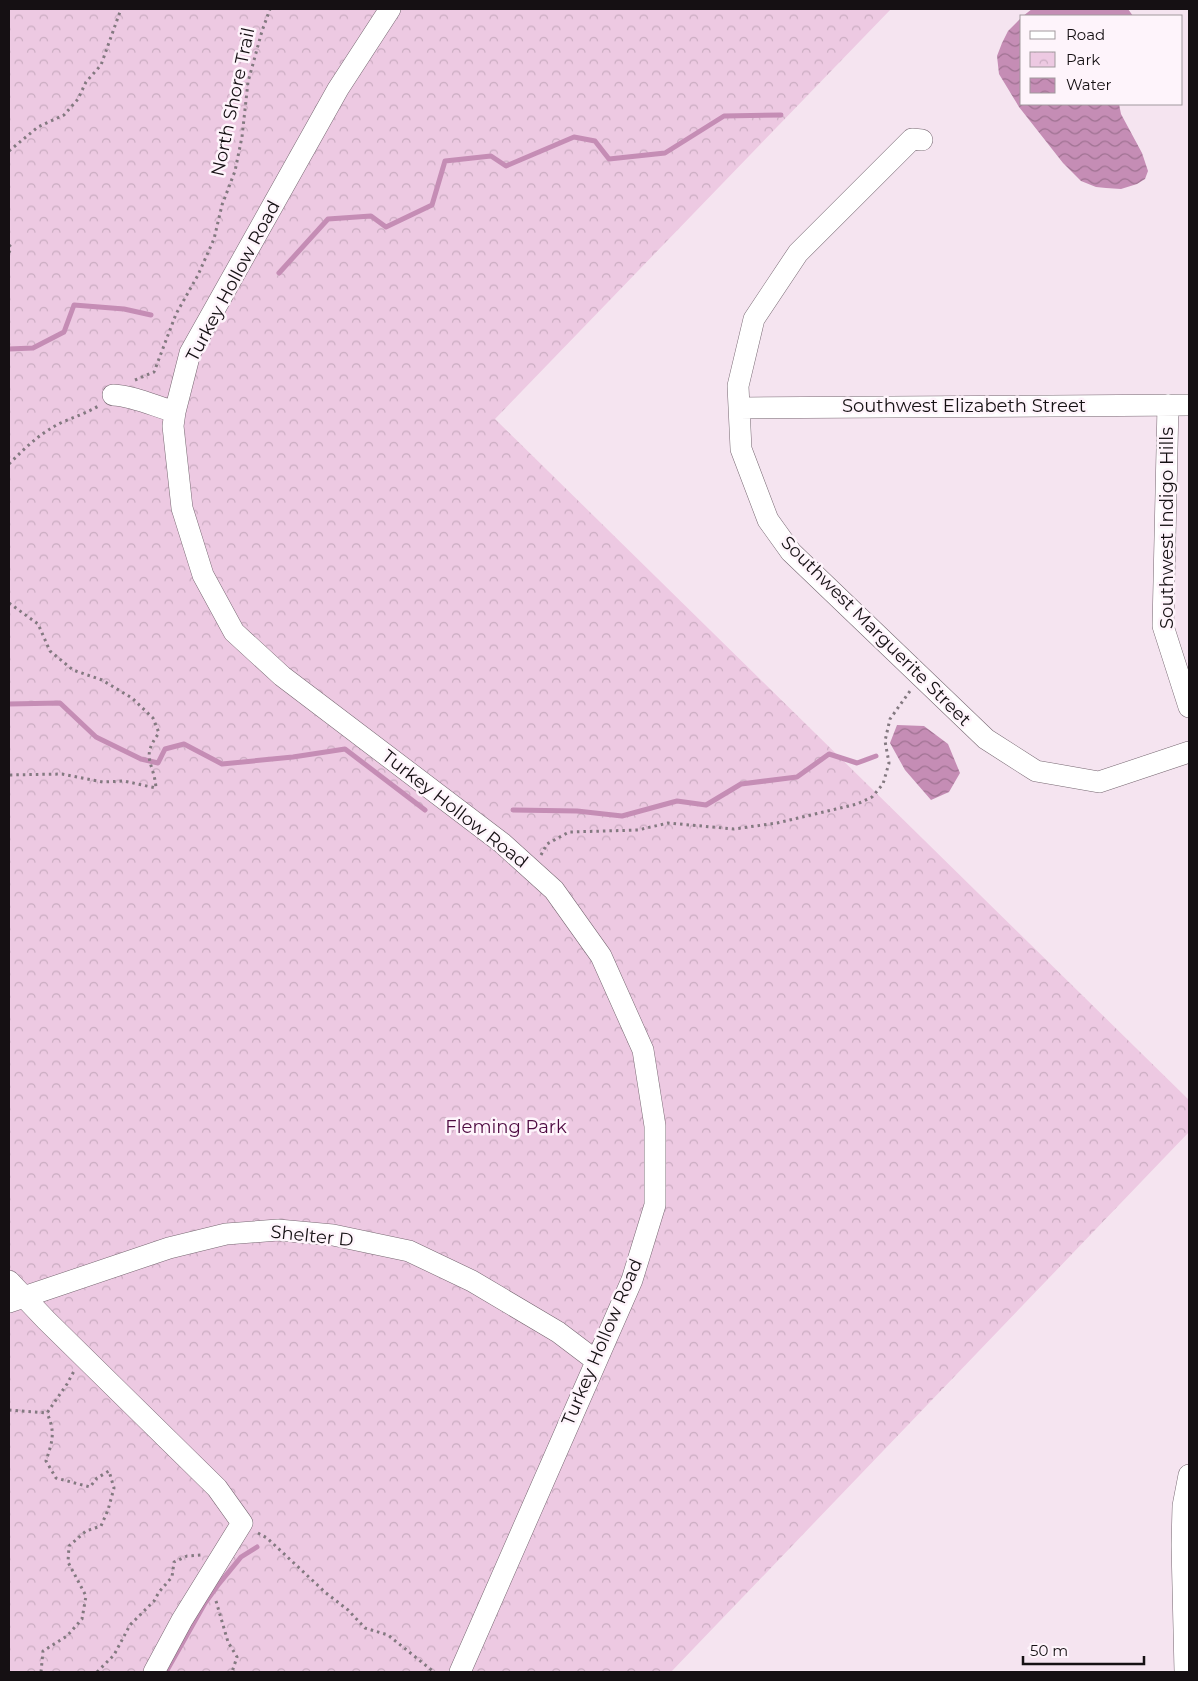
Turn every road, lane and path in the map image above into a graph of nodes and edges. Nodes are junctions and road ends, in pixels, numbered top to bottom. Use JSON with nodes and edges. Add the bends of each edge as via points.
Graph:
{"nodes":[{"id":1,"x":121,"y":9,"type":"edge"},
{"id":2,"x":270,"y":9,"type":"edge"},
{"id":3,"x":390,"y":9,"type":"edge"},
{"id":4,"x":922,"y":140,"type":"dead end"},
{"id":5,"x":9,"y":151,"type":"edge"},
{"id":6,"x":9,"y":245,"type":"edge"},
{"id":7,"x":9,"y":253,"type":"edge"},
{"id":8,"x":113,"y":395,"type":"junction"},
{"id":9,"x":1168,"y":405,"type":"junction"},
{"id":10,"x":1189,"y":405,"type":"edge"},
{"id":11,"x":739,"y":408,"type":"junction"},
{"id":12,"x":175,"y":412,"type":"junction"},
{"id":13,"x":9,"y":464,"type":"edge"},
{"id":14,"x":9,"y":603,"type":"edge"},
{"id":15,"x":921,"y":677,"type":"junction"},
{"id":16,"x":1189,"y":707,"type":"edge"},
{"id":17,"x":1189,"y":752,"type":"edge"},
{"id":18,"x":9,"y":775,"type":"edge"},
{"id":19,"x":533,"y":871,"type":"junction"},
{"id":20,"x":9,"y":1281,"type":"edge"},
{"id":21,"x":16,"y":1299,"type":"edge"},
{"id":22,"x":81,"y":1355,"type":"junction"},
{"id":23,"x":595,"y":1360,"type":"junction"},
{"id":24,"x":9,"y":1410,"type":"edge"},
{"id":25,"x":47,"y":1413,"type":"junction"},
{"id":26,"x":1189,"y":1475,"type":"edge"},
{"id":27,"x":242,"y":1523,"type":"junction"},
{"id":28,"x":1187,"y":1603,"type":"edge"},
{"id":29,"x":41,"y":1672,"type":"edge"},
{"id":30,"x":154,"y":1672,"type":"edge"},
{"id":31,"x":434,"y":1672,"type":"edge"},
{"id":32,"x":460,"y":1672,"type":"edge"},
{"id":33,"x":1185,"y":1672,"type":"edge"}],
"edges":[{"from":1,"to":5,"type":"path","via":[[101,66],[86,82],[78,99],[64,115],[38,127]]},
{"from":2,"to":8,"type":"path","name":"North Shore Trail","via":[[248,82],[235,171],[214,239],[176,314],[154,372],[122,385]]},
{"from":3,"to":12,"type":"street","name":"Turkey Hollow Road","via":[[338,89],[190,353]]},
{"from":4,"to":11,"type":"street","name":"Southwest Marguerite Street","via":[[912,139],[798,253],[754,319],[738,386]]},
{"from":6,"to":7,"type":"path"},
{"from":8,"to":12,"type":"street","via":[[127,396]]},
{"from":8,"to":13,"type":"path","name":"North Shore Trail","via":[[87,413],[64,421],[35,438]]},
{"from":9,"to":10,"type":"street","name":"Southwest Elizabeth Street"},
{"from":9,"to":11,"type":"street","name":"Southwest Elizabeth Street"},
{"from":9,"to":16,"type":"street","name":"Southwest Indigo Hills","via":[[1163,626]]},
{"from":11,"to":15,"type":"street","name":"Southwest Marguerite Street","via":[[741,449],[768,520],[791,552]]},
{"from":12,"to":19,"type":"street","name":"Turkey Hollow Road","via":[[173,426],[182,508],[203,575],[234,632],[282,676],[502,843]]},
{"from":14,"to":18,"type":"path","via":[[38,624],[50,651],[73,670],[102,680],[132,698],[153,718],[159,732],[151,743],[148,761],[156,788],[62,774]]},
{"from":15,"to":17,"type":"street","name":"Southwest Marguerite Street","via":[[986,739],[1036,771],[1099,782]]},
{"from":15,"to":19,"type":"path","via":[[890,719],[885,741],[889,763],[883,784],[872,797],[857,804],[795,819],[734,829],[668,823],[638,830],[570,832],[547,844]]},
{"from":19,"to":23,"type":"street","name":"Turkey Hollow Road","via":[[554,890],[601,956],[643,1050],[655,1126],[655,1205],[632,1280]]},
{"from":20,"to":21,"type":"street"},
{"from":21,"to":22,"type":"street"},
{"from":21,"to":23,"type":"street","name":"Shelter D","via":[[169,1248],[226,1234],[278,1230],[333,1235],[409,1252],[472,1281],[558,1332]]},
{"from":22,"to":25,"type":"path","via":[[67,1384]]},
{"from":22,"to":27,"type":"street","via":[[217,1488]]},
{"from":23,"to":32,"type":"street","name":"Turkey Hollow Road"},
{"from":24,"to":25,"type":"path"},
{"from":25,"to":29,"type":"path","via":[[52,1425],[52,1441],[46,1461],[56,1478],[90,1487],[108,1471],[114,1488],[101,1526],[86,1531],[69,1546],[68,1562],[86,1596],[82,1619],[67,1636],[43,1651]]},
{"from":26,"to":28,"type":"street","via":[[1183,1506]]},
{"from":27,"to":30,"type":"street"},
{"from":27,"to":31,"type":"path","via":[[267,1538],[365,1628],[388,1635]]},
{"from":28,"to":33,"type":"street"}]}
